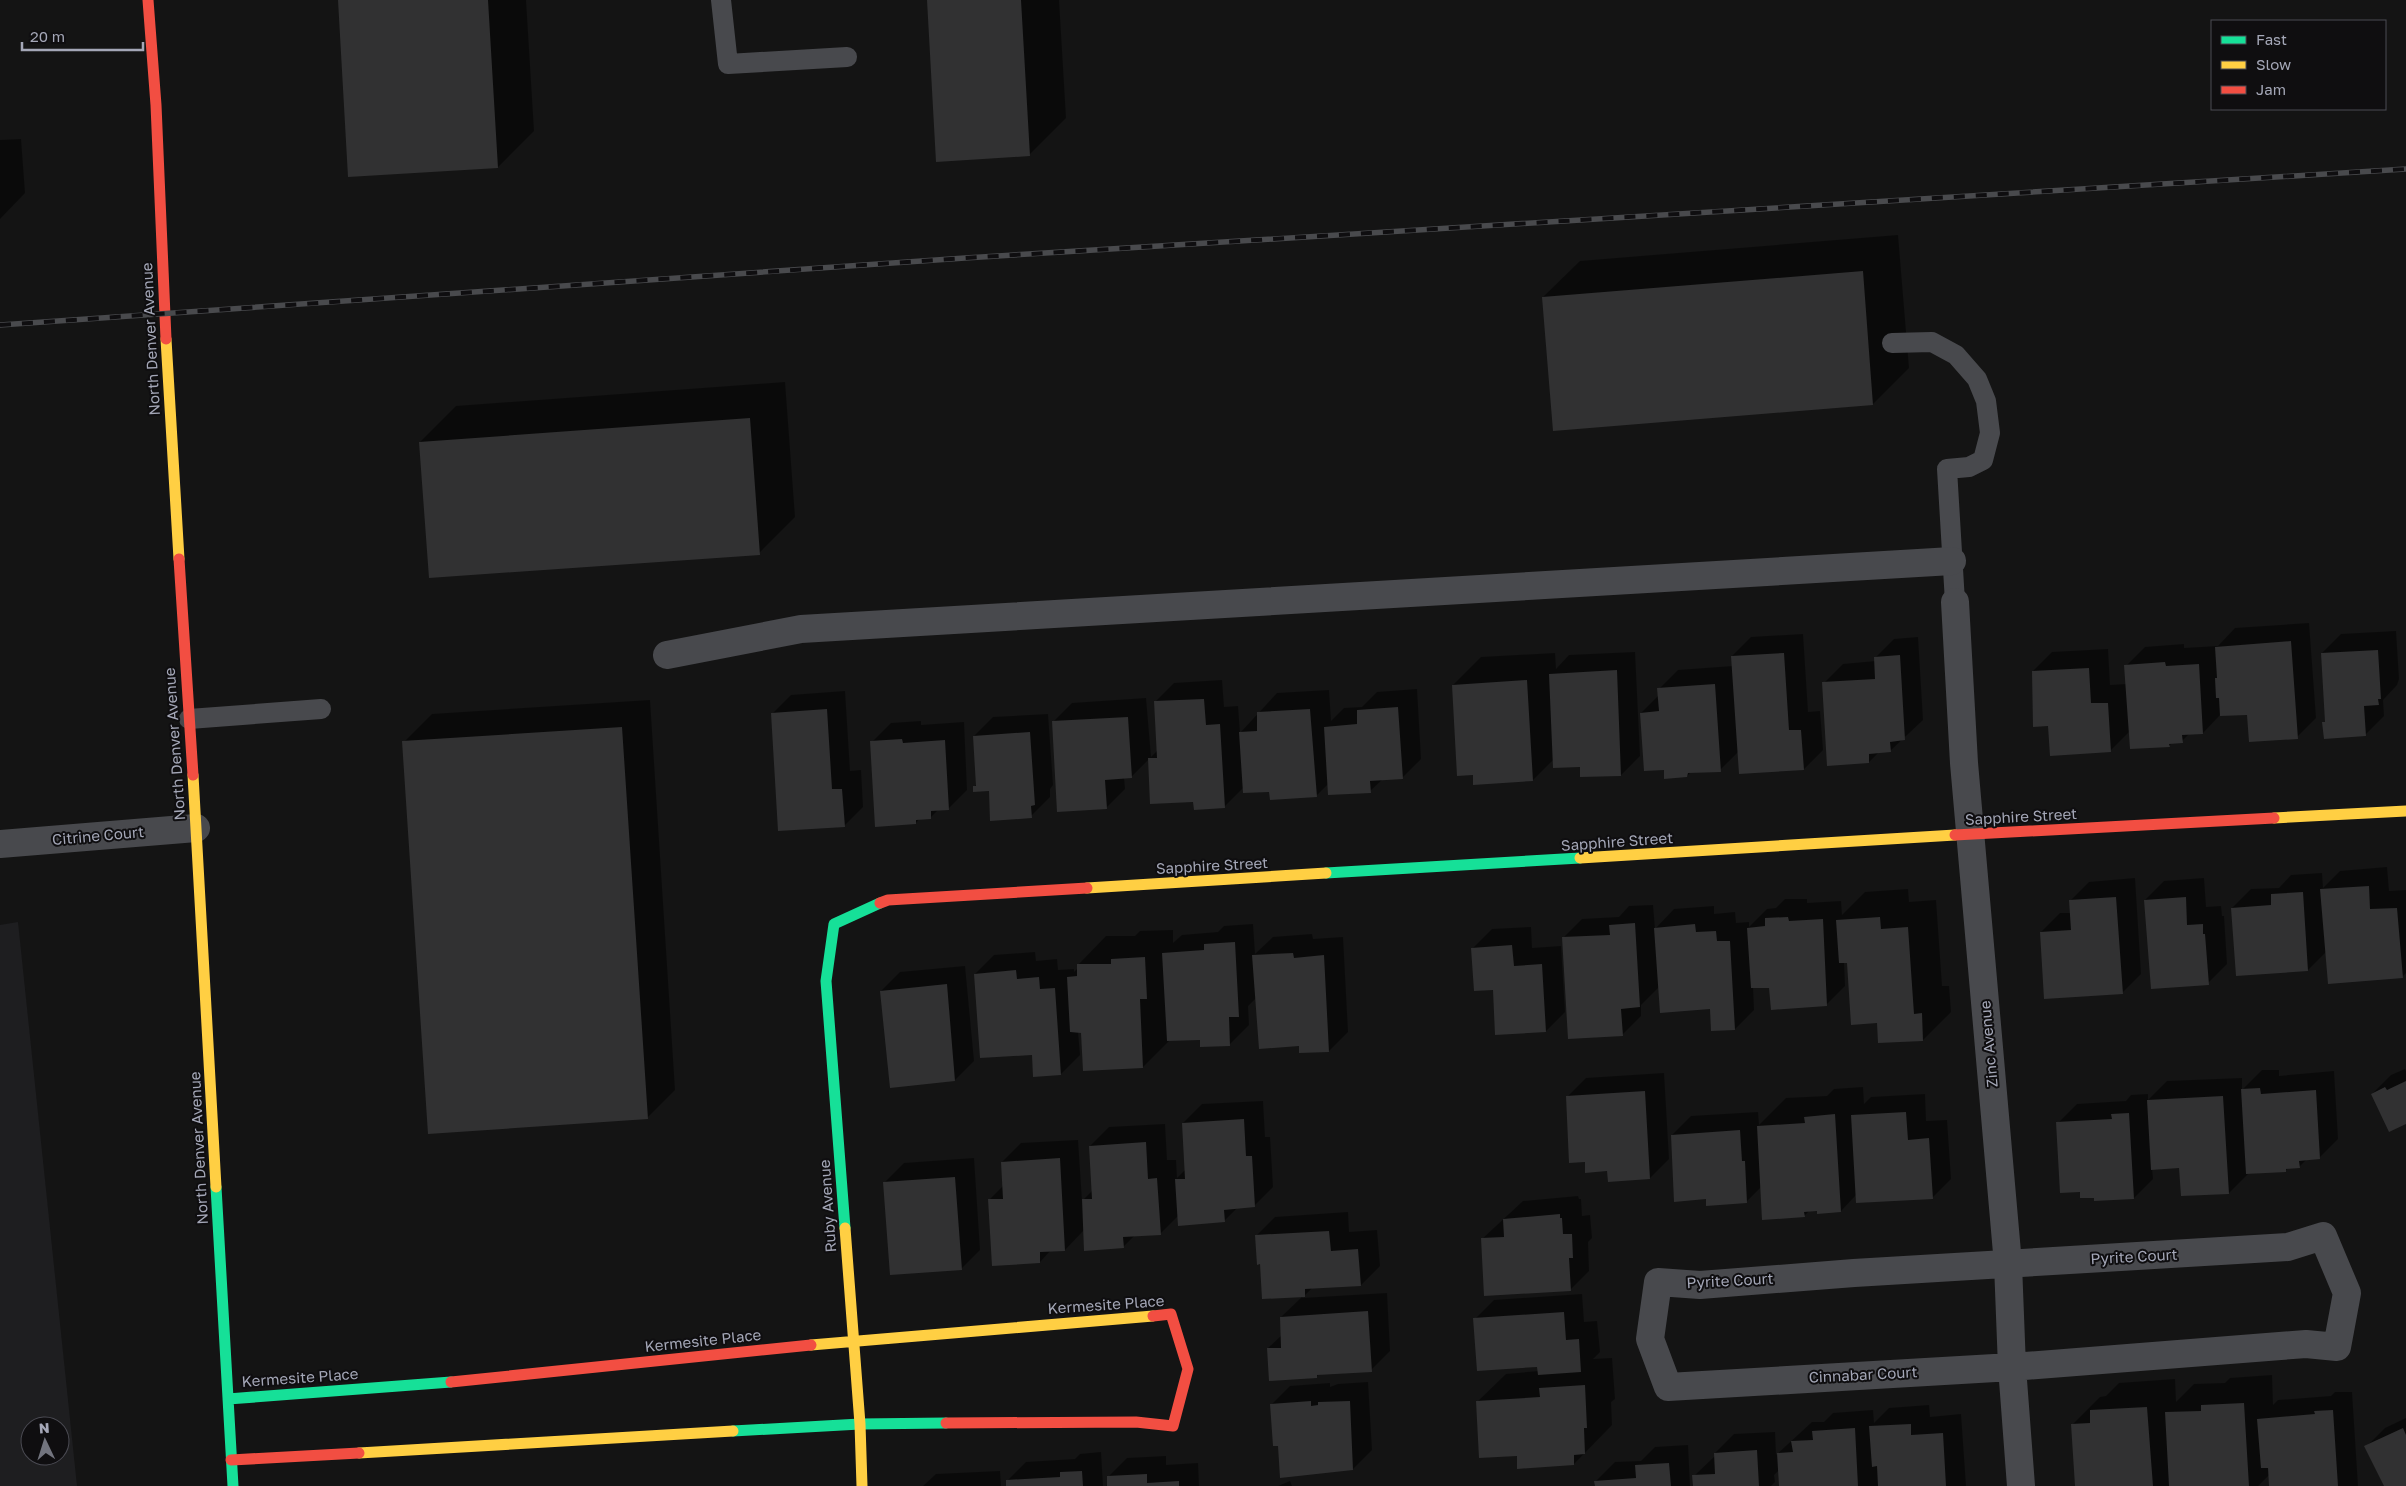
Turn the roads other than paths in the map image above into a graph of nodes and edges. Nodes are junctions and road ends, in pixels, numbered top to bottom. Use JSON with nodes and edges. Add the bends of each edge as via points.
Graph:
{"nodes":[{"id":1,"x":148,"y":0,"type":"edge"},
{"id":2,"x":720,"y":0,"type":"edge"},
{"id":3,"x":847,"y":57,"type":"dead end"},
{"id":4,"x":1892,"y":343,"type":"dead end"},
{"id":5,"x":1952,"y":561,"type":"junction"},
{"id":6,"x":1955,"y":602,"type":"joint"},
{"id":7,"x":667,"y":655,"type":"dead end"},
{"id":8,"x":321,"y":709,"type":"dead end"},
{"id":9,"x":189,"y":719,"type":"junction"},
{"id":10,"x":2406,"y":811,"type":"edge"},
{"id":11,"x":196,"y":828,"type":"junction"},
{"id":12,"x":1971,"y":834,"type":"junction"},
{"id":13,"x":0,"y":844,"type":"edge"},
{"id":14,"x":834,"y":924,"type":"joint"},
{"id":15,"x":2008,"y":1264,"type":"junction"},
{"id":16,"x":854,"y":1341,"type":"junction"},
{"id":17,"x":2012,"y":1367,"type":"junction"},
{"id":18,"x":1714,"y":1383,"type":"joint"},
{"id":19,"x":228,"y":1399,"type":"junction"},
{"id":20,"x":860,"y":1424,"type":"junction"},
{"id":21,"x":231,"y":1460,"type":"junction"},
{"id":22,"x":233,"y":1486,"type":"edge"},
{"id":23,"x":862,"y":1486,"type":"edge"},
{"id":24,"x":2021,"y":1486,"type":"edge"}],
"edges":[{"from":1,"to":9,"type":"street","name":"North Denver Avenue"},
{"from":2,"to":3,"type":"lane","via":[[728,64]]},
{"from":4,"to":5,"type":"lane","via":[[1932,342],[1956,355],[1977,379],[1986,402],[1990,433],[1983,460],[1969,467],[1947,469]]},
{"from":5,"to":6,"type":"lane"},
{"from":5,"to":7,"type":"street","via":[[801,629]]},
{"from":6,"to":12,"type":"street","name":"Zinc Avenue"},
{"from":8,"to":9,"type":"lane"},
{"from":9,"to":11,"type":"street","name":"North Denver Avenue"},
{"from":10,"to":12,"type":"street","name":"Sapphire Street"},
{"from":11,"to":13,"type":"street","name":"Citrine Court"},
{"from":11,"to":19,"type":"street","name":"North Denver Avenue"},
{"from":12,"to":14,"type":"street","name":"Sapphire Street","via":[[888,900]]},
{"from":12,"to":15,"type":"street","name":"Zinc Avenue"},
{"from":14,"to":16,"type":"street","name":"Ruby Avenue","via":[[826,981]]},
{"from":15,"to":17,"type":"street","name":"Zinc Avenue"},
{"from":15,"to":17,"type":"street","name":"Pyrite Court","via":[[2288,1247],[2323,1236],[2347,1293],[2337,1347],[2306,1344]]},
{"from":15,"to":18,"type":"street","name":"Pyrite Court","via":[[1700,1285],[1658,1282],[1650,1339],[1668,1387]]},
{"from":16,"to":19,"type":"street","name":"Kermesite Place","via":[[452,1382]]},
{"from":16,"to":20,"type":"street","name":"Ruby Avenue"},
{"from":16,"to":20,"type":"street","name":"Kermesite Place","via":[[1172,1314],[1188,1369],[1173,1426],[1136,1422]]},
{"from":17,"to":18,"type":"street","name":"Cinnabar Court"},
{"from":17,"to":24,"type":"street","name":"Zinc Avenue"},
{"from":19,"to":21,"type":"street","name":"North Denver Avenue"},
{"from":20,"to":21,"type":"street","name":"Kermesite Place"},
{"from":20,"to":23,"type":"street","name":"Ruby Avenue"},
{"from":21,"to":22,"type":"street","name":"North Denver Avenue"}]}
